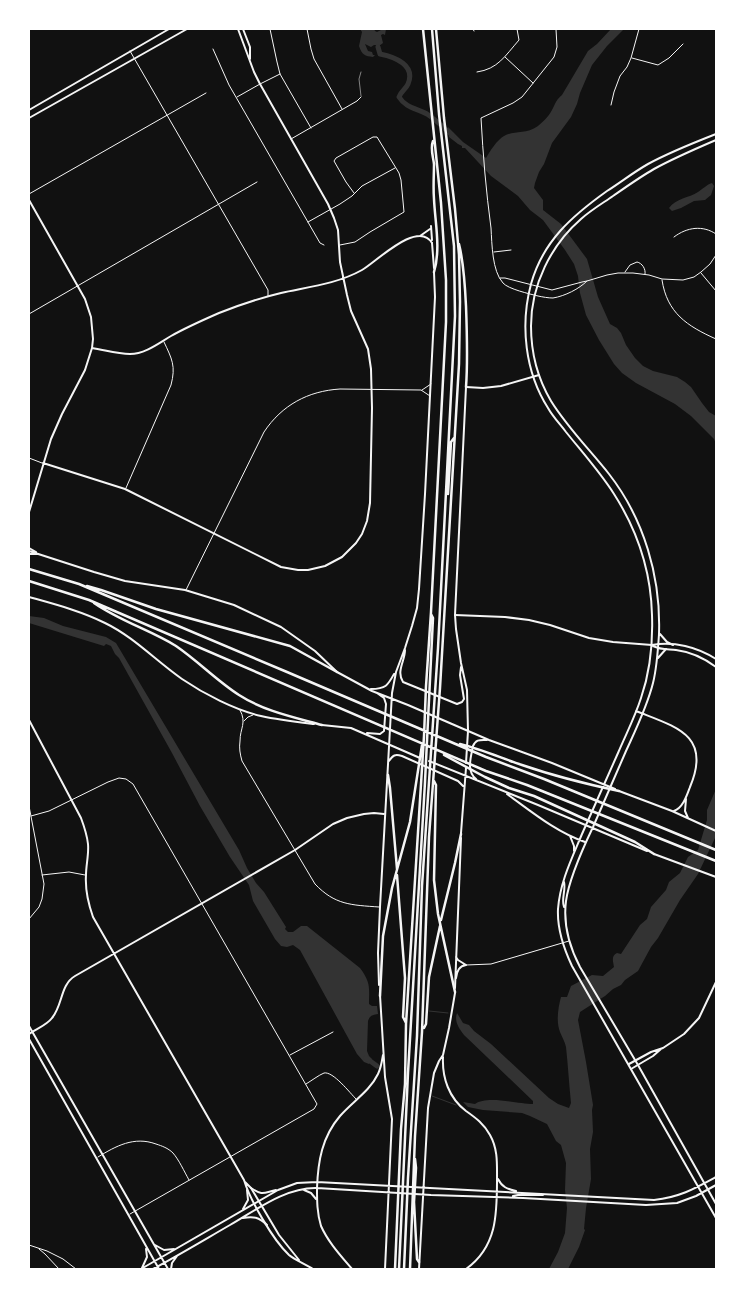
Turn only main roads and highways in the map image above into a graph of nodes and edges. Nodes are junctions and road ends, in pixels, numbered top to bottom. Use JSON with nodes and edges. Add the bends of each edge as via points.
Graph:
{"nodes":[{"id":1,"x":169,"y":29,"type":"edge"},
{"id":2,"x":187,"y":29,"type":"edge"},
{"id":3,"x":238,"y":29,"type":"edge"},
{"id":4,"x":243,"y":29,"type":"edge"},
{"id":5,"x":423,"y":29,"type":"edge"},
{"id":6,"x":432,"y":29,"type":"edge"},
{"id":7,"x":436,"y":29,"type":"edge"},
{"id":8,"x":250,"y":61,"type":"junction"},
{"id":9,"x":35,"y":106,"type":"junction"},
{"id":10,"x":29,"y":110,"type":"edge"},
{"id":11,"x":38,"y":113,"type":"junction"},
{"id":12,"x":29,"y":118,"type":"edge"},
{"id":13,"x":716,"y":134,"type":"edge"},
{"id":14,"x":434,"y":139,"type":"junction"},
{"id":15,"x":716,"y":140,"type":"edge"},
{"id":16,"x":596,"y":199,"type":"junction"},
{"id":17,"x":29,"y":200,"type":"edge"},
{"id":18,"x":600,"y":205,"type":"junction"},
{"id":19,"x":457,"y":234,"type":"junction"},
{"id":20,"x":420,"y":236,"type":"junction"},
{"id":21,"x":432,"y":243,"type":"junction"},
{"id":22,"x":434,"y":272,"type":"junction"},
{"id":23,"x":343,"y":278,"type":"junction"},
{"id":24,"x":92,"y":348,"type":"junction"},
{"id":25,"x":539,"y":375,"type":"junction"},
{"id":26,"x":533,"y":377,"type":"junction"},
{"id":27,"x":466,"y":387,"type":"junction"},
{"id":28,"x":455,"y":436,"type":"junction"},
{"id":29,"x":43,"y":463,"type":"junction"},
{"id":30,"x":29,"y":512,"type":"edge"},
{"id":31,"x":445,"y":515,"type":"junction"},
{"id":32,"x":643,"y":535,"type":"junction"},
{"id":33,"x":636,"y":537,"type":"junction"},
{"id":34,"x":29,"y":551,"type":"edge"},
{"id":35,"x":40,"y":554,"type":"junction"},
{"id":36,"x":29,"y":569,"type":"edge"},
{"id":37,"x":29,"y":581,"type":"edge"},
{"id":38,"x":78,"y":584,"type":"junction"},
{"id":39,"x":29,"y":597,"type":"edge"},
{"id":40,"x":89,"y":600,"type":"junction"},
{"id":41,"x":431,"y":612,"type":"junction"},
{"id":42,"x":455,"y":615,"type":"junction"},
{"id":43,"x":659,"y":632,"type":"junction"},
{"id":44,"x":658,"y":644,"type":"junction"},
{"id":45,"x":652,"y":645,"type":"junction"},
{"id":46,"x":673,"y":645,"type":"junction"},
{"id":47,"x":405,"y":648,"type":"junction"},
{"id":48,"x":658,"y":648,"type":"junction"},
{"id":49,"x":666,"y":650,"type":"junction"},
{"id":50,"x":716,"y":659,"type":"edge"},
{"id":51,"x":656,"y":662,"type":"junction"},
{"id":52,"x":461,"y":663,"type":"junction"},
{"id":53,"x":715,"y":666,"type":"edge"},
{"id":54,"x":337,"y":672,"type":"junction"},
{"id":55,"x":396,"y":672,"type":"junction"},
{"id":56,"x":369,"y":689,"type":"junction"},
{"id":57,"x":372,"y":691,"type":"junction"},
{"id":58,"x":392,"y":698,"type":"junction"},
{"id":59,"x":636,"y":711,"type":"junction"},
{"id":60,"x":643,"y":714,"type":"junction"},
{"id":61,"x":29,"y":720,"type":"edge"},
{"id":62,"x":322,"y":725,"type":"junction"},
{"id":63,"x":468,"y":732,"type":"junction"},
{"id":64,"x":365,"y":733,"type":"junction"},
{"id":65,"x":424,"y":736,"type":"junction"},
{"id":66,"x":489,"y":740,"type":"junction"},
{"id":67,"x":452,"y":742,"type":"junction"},
{"id":68,"x":390,"y":744,"type":"junction"},
{"id":69,"x":434,"y":749,"type":"junction"},
{"id":70,"x":389,"y":761,"type":"junction"},
{"id":71,"x":388,"y":775,"type":"junction"},
{"id":72,"x":465,"y":776,"type":"junction"},
{"id":73,"x":433,"y":777,"type":"junction"},
{"id":74,"x":478,"y":781,"type":"junction"},
{"id":75,"x":464,"y":789,"type":"junction"},
{"id":76,"x":619,"y":791,"type":"junction"},
{"id":77,"x":505,"y":792,"type":"junction"},
{"id":78,"x":686,"y":798,"type":"junction"},
{"id":79,"x":672,"y":811,"type":"junction"},
{"id":80,"x":384,"y":814,"type":"junction"},
{"id":81,"x":688,"y":818,"type":"junction"},
{"id":82,"x":716,"y":831,"type":"edge"},
{"id":83,"x":461,"y":834,"type":"junction"},
{"id":84,"x":570,"y":836,"type":"junction"},
{"id":85,"x":580,"y":840,"type":"junction"},
{"id":86,"x":586,"y":842,"type":"junction"},
{"id":87,"x":716,"y":850,"type":"edge"},
{"id":88,"x":574,"y":854,"type":"junction"},
{"id":89,"x":654,"y":854,"type":"junction"},
{"id":90,"x":715,"y":861,"type":"edge"},
{"id":91,"x":716,"y":877,"type":"edge"},
{"id":92,"x":563,"y":881,"type":"junction"},
{"id":93,"x":566,"y":909,"type":"junction"},
{"id":94,"x":114,"y":954,"type":"junction"},
{"id":95,"x":456,"y":957,"type":"junction"},
{"id":96,"x":455,"y":980,"type":"junction"},
{"id":97,"x":716,"y":982,"type":"edge"},
{"id":98,"x":455,"y":992,"type":"junction"},
{"id":99,"x":380,"y":996,"type":"junction"},
{"id":100,"x":406,"y":1024,"type":"junction"},
{"id":101,"x":29,"y":1026,"type":"edge"},
{"id":102,"x":32,"y":1032,"type":"junction"},
{"id":103,"x":422,"y":1032,"type":"junction"},
{"id":104,"x":29,"y":1034,"type":"edge"},
{"id":105,"x":29,"y":1039,"type":"edge"},
{"id":106,"x":663,"y":1048,"type":"junction"},
{"id":107,"x":383,"y":1053,"type":"junction"},
{"id":108,"x":443,"y":1055,"type":"junction"},
{"id":109,"x":635,"y":1061,"type":"junction"},
{"id":110,"x":629,"y":1064,"type":"junction"},
{"id":111,"x":638,"y":1066,"type":"junction"},
{"id":112,"x":631,"y":1069,"type":"junction"},
{"id":113,"x":414,"y":1150,"type":"junction"},
{"id":114,"x":497,"y":1177,"type":"junction"},
{"id":115,"x":716,"y":1177,"type":"edge"},
{"id":116,"x":244,"y":1180,"type":"junction"},
{"id":117,"x":317,"y":1182,"type":"junction"},
{"id":118,"x":704,"y":1183,"type":"junction"},
{"id":119,"x":716,"y":1185,"type":"edge"},
{"id":120,"x":699,"y":1187,"type":"junction"},
{"id":121,"x":251,"y":1188,"type":"junction"},
{"id":122,"x":317,"y":1188,"type":"junction"},
{"id":123,"x":302,"y":1189,"type":"junction"},
{"id":124,"x":247,"y":1190,"type":"junction"},
{"id":125,"x":278,"y":1190,"type":"junction"},
{"id":126,"x":708,"y":1190,"type":"junction"},
{"id":127,"x":497,"y":1191,"type":"junction"},
{"id":128,"x":523,"y":1192,"type":"junction"},
{"id":129,"x":702,"y":1193,"type":"junction"},
{"id":130,"x":545,"y":1194,"type":"junction"},
{"id":131,"x":497,"y":1196,"type":"junction"},
{"id":132,"x":511,"y":1197,"type":"junction"},
{"id":133,"x":316,"y":1200,"type":"junction"},
{"id":134,"x":258,"y":1201,"type":"junction"},
{"id":135,"x":254,"y":1204,"type":"junction"},
{"id":136,"x":716,"y":1204,"type":"edge"},
{"id":137,"x":262,"y":1207,"type":"junction"},
{"id":138,"x":258,"y":1209,"type":"junction"},
{"id":139,"x":241,"y":1211,"type":"junction"},
{"id":140,"x":716,"y":1218,"type":"edge"},
{"id":141,"x":240,"y":1219,"type":"junction"},
{"id":142,"x":267,"y":1225,"type":"junction"},
{"id":143,"x":145,"y":1244,"type":"junction"},
{"id":144,"x":154,"y":1244,"type":"junction"},
{"id":145,"x":284,"y":1244,"type":"junction"},
{"id":146,"x":281,"y":1246,"type":"junction"},
{"id":147,"x":176,"y":1249,"type":"junction"},
{"id":148,"x":180,"y":1254,"type":"junction"},
{"id":149,"x":161,"y":1258,"type":"junction"},
{"id":150,"x":155,"y":1261,"type":"junction"},
{"id":151,"x":301,"y":1262,"type":"junction"},
{"id":152,"x":419,"y":1262,"type":"junction"},
{"id":153,"x":164,"y":1263,"type":"junction"},
{"id":154,"x":159,"y":1268,"type":"edge"},
{"id":155,"x":141,"y":1269,"type":"edge"},
{"id":156,"x":153,"y":1269,"type":"edge"},
{"id":157,"x":168,"y":1269,"type":"edge"},
{"id":158,"x":171,"y":1269,"type":"edge"},
{"id":159,"x":312,"y":1269,"type":"edge"},
{"id":160,"x":352,"y":1269,"type":"edge"},
{"id":161,"x":385,"y":1269,"type":"edge"},
{"id":162,"x":395,"y":1269,"type":"edge"},
{"id":163,"x":399,"y":1269,"type":"edge"},
{"id":164,"x":404,"y":1269,"type":"edge"},
{"id":165,"x":410,"y":1269,"type":"edge"},
{"id":166,"x":419,"y":1269,"type":"edge"},
{"id":167,"x":466,"y":1269,"type":"edge"}],
"edges":[{"from":1,"to":9,"type":"main road"},
{"from":2,"to":11,"type":"main road"},
{"from":3,"to":8,"type":"main road"},
{"from":4,"to":8,"type":"main road","via":[[250,47]]},
{"from":5,"to":14,"type":"highway"},
{"from":6,"to":31,"type":"highway","via":[[455,283]]},
{"from":7,"to":19,"type":"highway"},
{"from":8,"to":23,"type":"main road","via":[[331,209],[338,230]]},
{"from":9,"to":10,"type":"main road"},
{"from":9,"to":11,"type":"main road"},
{"from":11,"to":12,"type":"main road"},
{"from":13,"to":16,"type":"main road","via":[[647,164]]},
{"from":14,"to":22,"type":"highway","via":[[437,263]]},
{"from":14,"to":41,"type":"highway","via":[[441,203],[446,322]]},
{"from":15,"to":18,"type":"main road","via":[[652,170]]},
{"from":16,"to":18,"type":"main road"},
{"from":16,"to":26,"type":"main road","via":[[553,238],[538,264],[526,306],[525,325]]},
{"from":17,"to":24,"type":"main road","via":[[88,306]]},
{"from":18,"to":25,"type":"main road","via":[[560,240],[542,273],[531,310],[531,336]]},
{"from":19,"to":27,"type":"highway","via":[[465,288]]},
{"from":19,"to":28,"type":"highway","via":[[460,302]]},
{"from":20,"to":21,"type":"main road","via":[[429,238]]},
{"from":20,"to":21,"type":"main road","via":[[431,227]]},
{"from":20,"to":23,"type":"main road","via":[[400,242],[363,269]]},
{"from":21,"to":22,"type":"main road"},
{"from":22,"to":47,"type":"main road","via":[[419,589]]},
{"from":23,"to":24,"type":"main road","via":[[268,296],[219,313],[142,352],[132,354]]},
{"from":23,"to":29,"type":"main road","via":[[351,311],[368,349],[372,390],[367,521],[362,534],[342,557],[308,570],[281,567],[125,490]]},
{"from":24,"to":29,"type":"main road"},
{"from":25,"to":26,"type":"main road"},
{"from":25,"to":32,"type":"main road","via":[[558,411],[621,491]]},
{"from":26,"to":27,"type":"main road","via":[[501,386]]},
{"from":26,"to":33,"type":"main road","via":[[552,415],[616,496]]},
{"from":27,"to":42,"type":"main road"},
{"from":28,"to":31,"type":"highway","via":[[451,442]]},
{"from":28,"to":73,"type":"highway"},
{"from":29,"to":30,"type":"main road"},
{"from":31,"to":164,"type":"highway","via":[[422,886]]},
{"from":32,"to":33,"type":"main road"},
{"from":32,"to":43,"type":"main road","via":[[656,582]]},
{"from":33,"to":45,"type":"main road","via":[[649,583]]},
{"from":34,"to":35,"type":"main road"},
{"from":34,"to":35,"type":"main road"},
{"from":35,"to":54,"type":"main road","via":[[125,581],[186,590],[234,605],[282,627]]},
{"from":36,"to":38,"type":"highway"},
{"from":37,"to":40,"type":"highway"},
{"from":38,"to":54,"type":"highway","via":[[290,646]]},
{"from":38,"to":67,"type":"highway"},
{"from":39,"to":62,"type":"main road","via":[[104,622],[136,642],[180,678],[216,699],[257,715]]},
{"from":40,"to":62,"type":"highway","via":[[106,612],[176,646],[245,699]]},
{"from":40,"to":69,"type":"highway"},
{"from":41,"to":65,"type":"highway"},
{"from":41,"to":163,"type":"highway","via":[[430,694]]},
{"from":42,"to":45,"type":"main road","via":[[529,620],[589,638]]},
{"from":42,"to":52,"type":"main road"},
{"from":43,"to":44,"type":"main road"},
{"from":43,"to":46,"type":"main road"},
{"from":44,"to":45,"type":"main road"},
{"from":44,"to":46,"type":"main road"},
{"from":44,"to":48,"type":"main road"},
{"from":45,"to":48,"type":"main road"},
{"from":45,"to":59,"type":"main road","via":[[646,681]]},
{"from":46,"to":50,"type":"main road","via":[[692,647]]},
{"from":47,"to":52,"type":"main road","via":[[400,672],[403,682],[457,704],[464,699]]},
{"from":47,"to":55,"type":"main road"},
{"from":48,"to":49,"type":"main road"},
{"from":48,"to":51,"type":"main road"},
{"from":49,"to":51,"type":"main road"},
{"from":49,"to":53,"type":"main road","via":[[698,655]]},
{"from":51,"to":60,"type":"main road","via":[[654,681]]},
{"from":52,"to":63,"type":"main road","via":[[467,690]]},
{"from":54,"to":56,"type":"main road"},
{"from":55,"to":56,"type":"main road","via":[[386,686]]},
{"from":55,"to":58,"type":"main road"},
{"from":56,"to":57,"type":"main road"},
{"from":57,"to":58,"type":"main road"},
{"from":57,"to":64,"type":"main road","via":[[385,700],[384,731],[380,734]]},
{"from":58,"to":63,"type":"main road"},
{"from":58,"to":68,"type":"main road"},
{"from":59,"to":60,"type":"main road"},
{"from":59,"to":85,"type":"main road"},
{"from":60,"to":78,"type":"main road","via":[[678,728],[692,741],[697,756],[696,774]]},
{"from":60,"to":86,"type":"main road"},
{"from":61,"to":94,"type":"main road","via":[[81,818],[88,852],[86,892],[89,907]]},
{"from":62,"to":64,"type":"main road"},
{"from":63,"to":66,"type":"main road"},
{"from":63,"to":72,"type":"main road"},
{"from":64,"to":68,"type":"main road"},
{"from":65,"to":99,"type":"highway","via":[[410,822],[383,936]]},
{"from":65,"to":100,"type":"highway"},
{"from":66,"to":74,"type":"main road","via":[[474,742],[470,770]]},
{"from":66,"to":76,"type":"main road"},
{"from":67,"to":76,"type":"highway","via":[[523,766]]},
{"from":67,"to":87,"type":"highway"},
{"from":68,"to":70,"type":"main road"},
{"from":68,"to":72,"type":"main road"},
{"from":69,"to":89,"type":"highway","via":[[485,777],[635,842]]},
{"from":69,"to":90,"type":"highway"},
{"from":70,"to":71,"type":"main road"},
{"from":70,"to":75,"type":"main road","via":[[396,755],[402,756],[462,783]]},
{"from":71,"to":80,"type":"main road"},
{"from":71,"to":100,"type":"highway"},
{"from":72,"to":74,"type":"main road"},
{"from":72,"to":75,"type":"main road"},
{"from":73,"to":98,"type":"highway","via":[[436,785],[433,872],[438,914]]},
{"from":73,"to":103,"type":"highway"},
{"from":74,"to":77,"type":"main road"},
{"from":75,"to":83,"type":"main road"},
{"from":76,"to":79,"type":"main road"},
{"from":77,"to":84,"type":"main road"},
{"from":77,"to":89,"type":"main road"},
{"from":78,"to":79,"type":"main road","via":[[678,810]]},
{"from":78,"to":81,"type":"main road"},
{"from":79,"to":81,"type":"main road"},
{"from":80,"to":94,"type":"main road","via":[[364,814],[333,824],[295,850]]},
{"from":80,"to":99,"type":"main road","via":[[378,952]]},
{"from":81,"to":82,"type":"main road"},
{"from":83,"to":95,"type":"main road"},
{"from":83,"to":103,"type":"highway","via":[[434,950],[426,1024]]},
{"from":84,"to":85,"type":"main road"},
{"from":84,"to":88,"type":"main road"},
{"from":85,"to":86,"type":"main road"},
{"from":85,"to":88,"type":"main road"},
{"from":86,"to":93,"type":"main road","via":[[568,889]]},
{"from":88,"to":92,"type":"main road"},
{"from":89,"to":91,"type":"main road"},
{"from":92,"to":93,"type":"main road"},
{"from":92,"to":110,"type":"main road","via":[[558,907],[559,930],[566,954]]},
{"from":93,"to":109,"type":"main road","via":[[567,933],[575,956]]},
{"from":94,"to":102,"type":"main road","via":[[70,980],[54,1016]]},
{"from":94,"to":116,"type":"main road"},
{"from":95,"to":96,"type":"main road"},
{"from":95,"to":96,"type":"main road","via":[[466,965],[459,968]]},
{"from":96,"to":98,"type":"main road"},
{"from":97,"to":106,"type":"main road","via":[[699,1018],[684,1034]]},
{"from":98,"to":108,"type":"main road"},
{"from":99,"to":107,"type":"main road"},
{"from":100,"to":162,"type":"highway"},
{"from":101,"to":102,"type":"main road"},
{"from":102,"to":104,"type":"main road"},
{"from":102,"to":144,"type":"main road"},
{"from":103,"to":113,"type":"highway"},
{"from":105,"to":143,"type":"main road"},
{"from":106,"to":109,"type":"main road"},
{"from":106,"to":111,"type":"main road"},
{"from":107,"to":117,"type":"main road","via":[[378,1074],[328,1133]]},
{"from":107,"to":161,"type":"main road","via":[[392,1119]]},
{"from":108,"to":114,"type":"main road","via":[[444,1077],[451,1094],[483,1125],[493,1140],[498,1158]]},
{"from":108,"to":152,"type":"main road","via":[[434,1073],[428,1108]]},
{"from":109,"to":110,"type":"main road"},
{"from":109,"to":111,"type":"main road"},
{"from":110,"to":112,"type":"main road"},
{"from":111,"to":112,"type":"main road"},
{"from":111,"to":118,"type":"main road"},
{"from":112,"to":120,"type":"main road"},
{"from":113,"to":152,"type":"highway"},
{"from":113,"to":165,"type":"highway"},
{"from":114,"to":127,"type":"main road"},
{"from":114,"to":128,"type":"main road","via":[[506,1188]]},
{"from":115,"to":118,"type":"main road"},
{"from":116,"to":121,"type":"main road"},
{"from":116,"to":124,"type":"main road"},
{"from":117,"to":122,"type":"main road"},
{"from":117,"to":125,"type":"main road","via":[[297,1183]]},
{"from":117,"to":127,"type":"main road"},
{"from":118,"to":120,"type":"main road"},
{"from":118,"to":126,"type":"main road"},
{"from":119,"to":126,"type":"main road"},
{"from":120,"to":129,"type":"main road"},
{"from":120,"to":130,"type":"main road","via":[[654,1200]]},
{"from":121,"to":125,"type":"main road","via":[[262,1194]]},
{"from":121,"to":134,"type":"main road"},
{"from":122,"to":123,"type":"main road"},
{"from":122,"to":131,"type":"main road"},
{"from":122,"to":133,"type":"main road"},
{"from":123,"to":133,"type":"main road"},
{"from":123,"to":137,"type":"main road"},
{"from":124,"to":135,"type":"main road"},
{"from":124,"to":139,"type":"main road","via":[[248,1200]]},
{"from":125,"to":134,"type":"main road"},
{"from":126,"to":129,"type":"main road"},
{"from":126,"to":136,"type":"main road"},
{"from":127,"to":128,"type":"main road"},
{"from":127,"to":131,"type":"main road"},
{"from":128,"to":130,"type":"main road"},
{"from":129,"to":132,"type":"main road","via":[[670,1204],[646,1205]]},
{"from":129,"to":140,"type":"main road"},
{"from":130,"to":132,"type":"main road"},
{"from":131,"to":132,"type":"main road"},
{"from":131,"to":167,"type":"main road","via":[[496,1219],[490,1238],[481,1254]]},
{"from":133,"to":160,"type":"main road","via":[[325,1233]]},
{"from":134,"to":135,"type":"main road"},
{"from":134,"to":137,"type":"main road"},
{"from":135,"to":138,"type":"main road"},
{"from":135,"to":139,"type":"main road"},
{"from":137,"to":138,"type":"main road"},
{"from":137,"to":145,"type":"main road"},
{"from":138,"to":141,"type":"main road"},
{"from":138,"to":142,"type":"main road"},
{"from":139,"to":147,"type":"main road"},
{"from":141,"to":142,"type":"main road","via":[[255,1216]]},
{"from":141,"to":148,"type":"main road"},
{"from":142,"to":146,"type":"main road"},
{"from":143,"to":150,"type":"main road"},
{"from":143,"to":155,"type":"main road","via":[[147,1257]]},
{"from":144,"to":147,"type":"main road","via":[[164,1250]]},
{"from":144,"to":149,"type":"main road"},
{"from":145,"to":146,"type":"main road"},
{"from":145,"to":151,"type":"main road"},
{"from":146,"to":151,"type":"main road"},
{"from":147,"to":149,"type":"main road"},
{"from":148,"to":153,"type":"main road"},
{"from":148,"to":158,"type":"main road"},
{"from":149,"to":150,"type":"main road"},
{"from":149,"to":153,"type":"main road"},
{"from":150,"to":154,"type":"main road"},
{"from":150,"to":155,"type":"main road"},
{"from":151,"to":159,"type":"main road"},
{"from":152,"to":166,"type":"main road"},
{"from":153,"to":154,"type":"main road"},
{"from":153,"to":157,"type":"main road"},
{"from":154,"to":156,"type":"main road"}]}
